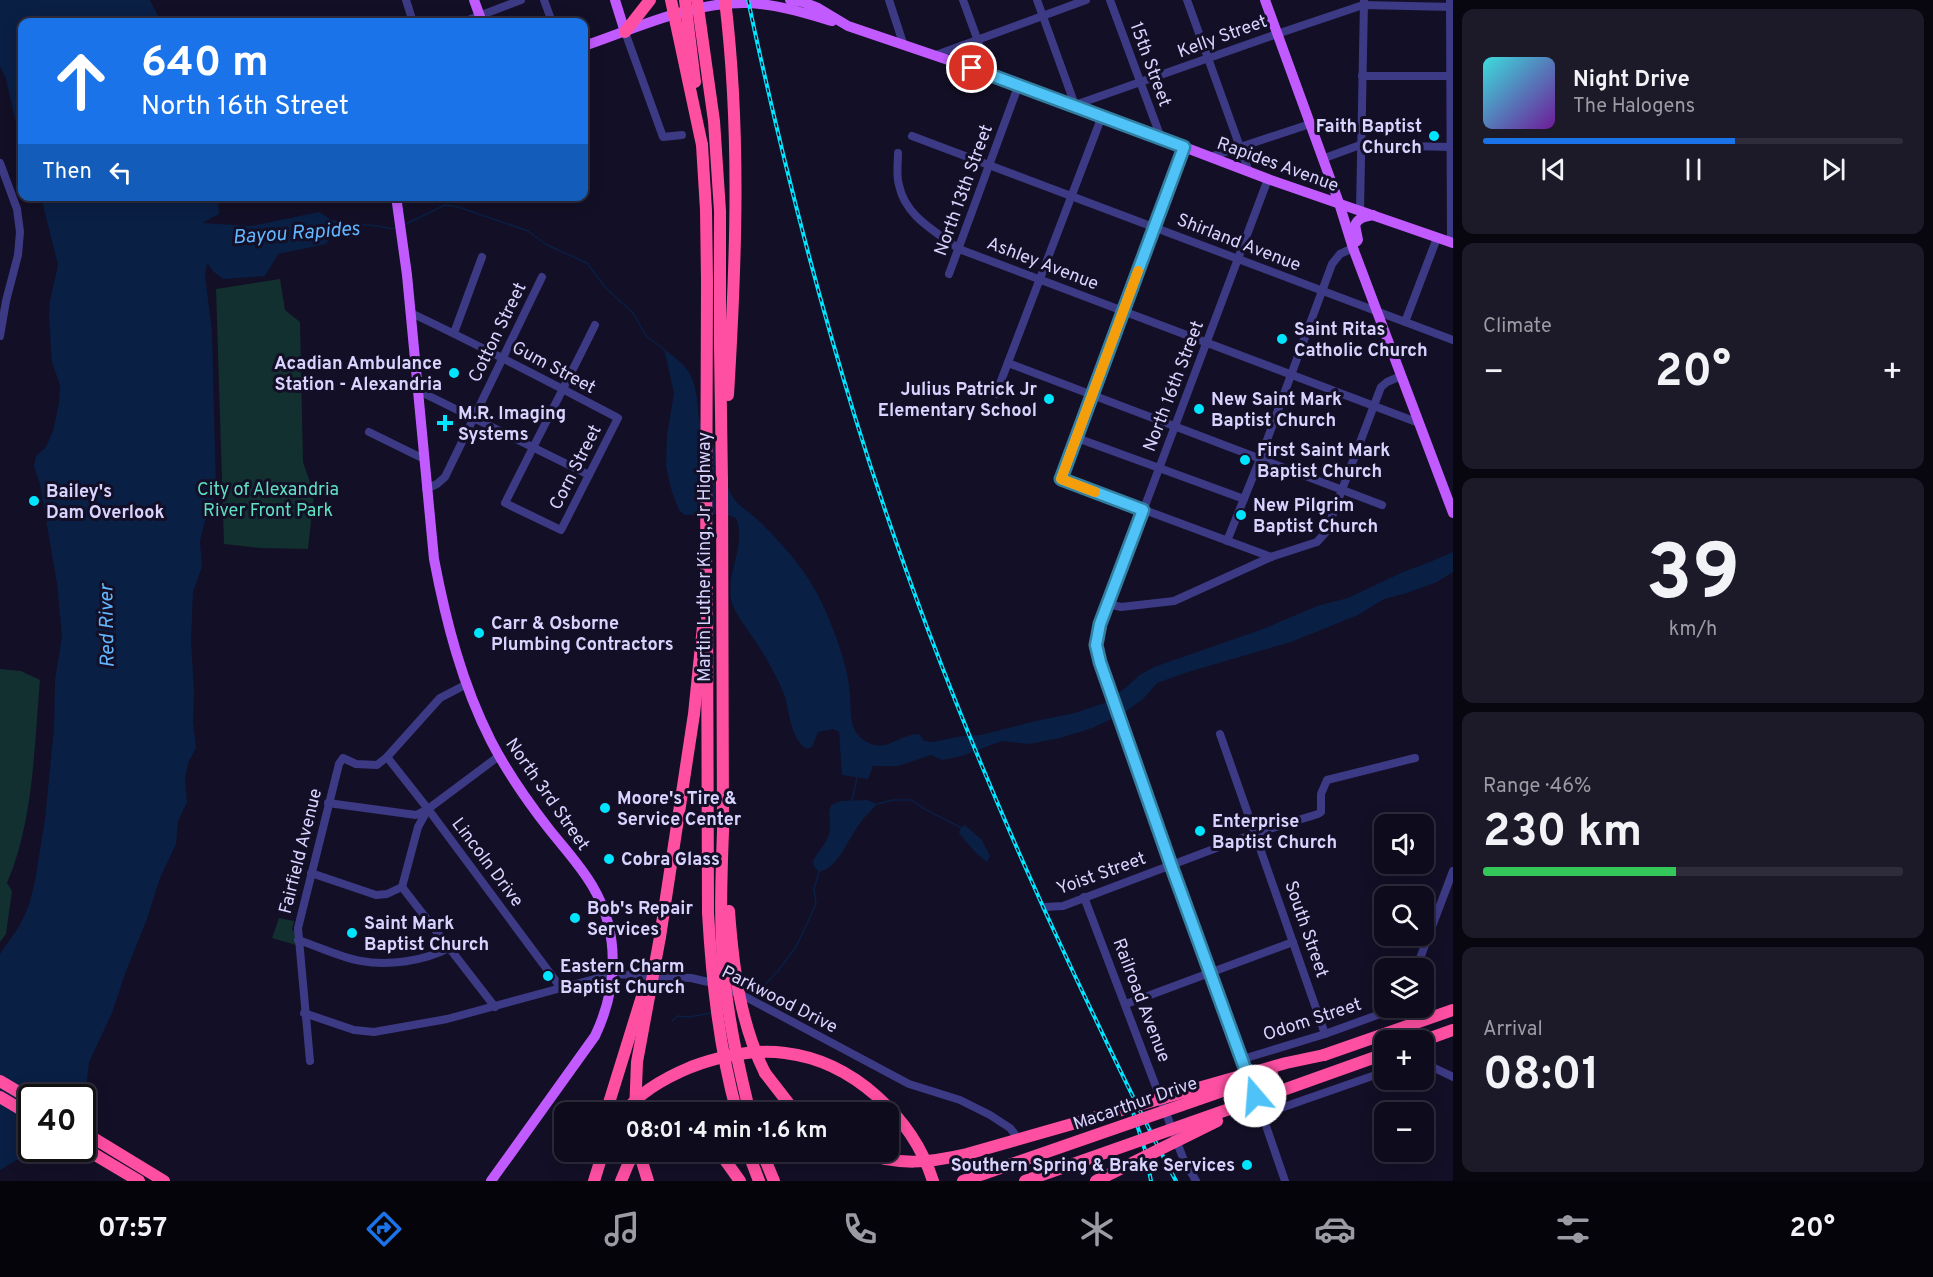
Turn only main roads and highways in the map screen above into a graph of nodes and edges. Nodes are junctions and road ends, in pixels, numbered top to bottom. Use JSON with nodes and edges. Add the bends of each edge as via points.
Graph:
{"nodes":[{"id":1,"x":474,"y":0,"type":"edge"},
{"id":2,"x":615,"y":0,"type":"edge"},
{"id":3,"x":650,"y":0,"type":"edge"},
{"id":4,"x":671,"y":0,"type":"edge"},
{"id":5,"x":685,"y":0,"type":"edge"},
{"id":6,"x":697,"y":0,"type":"edge"},
{"id":7,"x":725,"y":0,"type":"edge"},
{"id":8,"x":790,"y":0,"type":"edge"},
{"id":9,"x":1265,"y":0,"type":"edge"},
{"id":10,"x":481,"y":18,"type":"edge"},
{"id":11,"x":849,"y":26,"type":"junction"},
{"id":12,"x":625,"y":32,"type":"junction"},
{"id":13,"x":588,"y":45,"type":"edge"},
{"id":14,"x":702,"y":145,"type":"junction"},
{"id":15,"x":397,"y":201,"type":"edge"},
{"id":16,"x":1339,"y":203,"type":"junction"},
{"id":17,"x":1373,"y":215,"type":"junction"},
{"id":18,"x":1452,"y":243,"type":"edge"},
{"id":19,"x":1353,"y":248,"type":"junction"},
{"id":20,"x":722,"y":480,"type":"junction"},
{"id":21,"x":1453,"y":512,"type":"edge"},
{"id":22,"x":707,"y":588,"type":"junction"},
{"id":23,"x":723,"y":831,"type":"junction"},
{"id":24,"x":660,"y":937,"type":"junction"},
{"id":25,"x":1452,"y":1011,"type":"edge"},
{"id":26,"x":1453,"y":1030,"type":"edge"},
{"id":27,"x":1434,"y":1037,"type":"edge"},
{"id":28,"x":1324,"y":1055,"type":"junction"},
{"id":29,"x":1374,"y":1058,"type":"edge"},
{"id":30,"x":0,"y":1081,"type":"edge"},
{"id":31,"x":18,"y":1092,"type":"edge"},
{"id":32,"x":1269,"y":1095,"type":"junction"},
{"id":33,"x":0,"y":1097,"type":"edge"},
{"id":34,"x":609,"y":1102,"type":"edge"},
{"id":35,"x":635,"y":1102,"type":"edge"},
{"id":36,"x":636,"y":1102,"type":"edge"},
{"id":37,"x":734,"y":1102,"type":"edge"},
{"id":38,"x":747,"y":1102,"type":"edge"},
{"id":39,"x":787,"y":1102,"type":"edge"},
{"id":40,"x":882,"y":1102,"type":"edge"},
{"id":41,"x":18,"y":1108,"type":"edge"},
{"id":42,"x":899,"y":1119,"type":"edge"},
{"id":43,"x":96,"y":1140,"type":"edge"},
{"id":44,"x":96,"y":1155,"type":"edge"},
{"id":45,"x":593,"y":1162,"type":"edge"},
{"id":46,"x":599,"y":1162,"type":"edge"},
{"id":47,"x":630,"y":1162,"type":"edge"},
{"id":48,"x":642,"y":1162,"type":"edge"},
{"id":49,"x":726,"y":1162,"type":"edge"},
{"id":50,"x":752,"y":1162,"type":"edge"},
{"id":51,"x":766,"y":1162,"type":"edge"},
{"id":52,"x":899,"y":1162,"type":"edge"},
{"id":53,"x":140,"y":1181,"type":"edge"},
{"id":54,"x":164,"y":1181,"type":"edge"},
{"id":55,"x":491,"y":1181,"type":"edge"},
{"id":56,"x":592,"y":1181,"type":"edge"},
{"id":57,"x":621,"y":1181,"type":"edge"},
{"id":58,"x":648,"y":1181,"type":"edge"},
{"id":59,"x":740,"y":1181,"type":"edge"},
{"id":60,"x":759,"y":1181,"type":"edge"},
{"id":61,"x":774,"y":1181,"type":"edge"},
{"id":62,"x":933,"y":1181,"type":"edge"},
{"id":63,"x":963,"y":1181,"type":"edge"},
{"id":64,"x":1025,"y":1181,"type":"edge"},
{"id":65,"x":1096,"y":1181,"type":"edge"}],
"edges":[{"from":1,"to":10,"type":"main road"},
{"from":2,"to":12,"type":"main road"},
{"from":3,"to":12,"type":"highway"},
{"from":4,"to":14,"type":"highway","bridge":true},
{"from":5,"to":14,"type":"highway","name":"Martin Luther King, Jr Highway","bridge":true},
{"from":6,"to":20,"type":"highway","name":"Martin Luther King, Jr Highway","bridge":true,"via":[[714,121],[720,211]]},
{"from":7,"to":20,"type":"highway","bridge":true,"via":[[736,128],[736,212]]},
{"from":8,"to":11,"type":"main road","name":"Rapides Avenue","via":[[818,8]]},
{"from":9,"to":16,"type":"main road"},
{"from":11,"to":12,"type":"main road","via":[[796,10],[748,3],[679,12]]},
{"from":11,"to":16,"type":"main road","name":"Rapides Avenue","via":[[1019,84]]},
{"from":12,"to":13,"type":"main road"},
{"from":14,"to":22,"type":"highway","name":"Martin Luther King, Jr Highway","via":[[707,279]]},
{"from":15,"to":55,"type":"main road","name":"North 3rd Street","via":[[426,489],[442,603],[478,714],[530,802],[587,877],[610,928],[613,948],[606,1009],[592,1041]]},
{"from":16,"to":17,"type":"main road","name":"Rapides Avenue"},
{"from":16,"to":19,"type":"main road"},
{"from":17,"to":18,"type":"main road","name":"Rapides Avenue"},
{"from":17,"to":19,"type":"main road","via":[[1361,217],[1355,225],[1358,240]]},
{"from":19,"to":21,"type":"main road"},
{"from":20,"to":23,"type":"highway","name":"Martin Luther King, Jr Highway"},
{"from":22,"to":24,"type":"highway","bridge":true,"via":[[694,714]]},
{"from":22,"to":37,"type":"highway","name":"Martin Luther King, Jr Highway","bridge":true,"via":[[709,924],[719,1034]]},
{"from":23,"to":38,"type":"highway","name":"Martin Luther King, Jr Highway","bridge":true,"via":[[725,989]]},
{"from":23,"to":39,"type":"highway","bridge":true,"via":[[733,956],[747,1028],[765,1073]]},
{"from":24,"to":34,"type":"highway","bridge":true},
{"from":24,"to":36,"type":"highway","bridge":true,"via":[[638,1062]]},
{"from":25,"to":28,"type":"highway","name":"Macarthur Drive"},
{"from":26,"to":27,"type":"highway"},
{"from":28,"to":52,"type":"highway","bridge":true,"via":[[1254,1071],[957,1156]]},
{"from":28,"to":63,"type":"highway","name":"Macarthur Drive","bridge":true},
{"from":29,"to":32,"type":"highway","name":"Macarthur Drive"},
{"from":30,"to":31,"type":"highway"},
{"from":32,"to":64,"type":"highway","name":"Macarthur Drive","bridge":true},
{"from":32,"to":65,"type":"highway","bridge":true},
{"from":33,"to":41,"type":"highway"},
{"from":35,"to":40,"type":"highway","via":[[658,1084],[704,1063],[727,1056],[769,1052],[796,1055],[841,1072]]},
{"from":42,"to":62,"type":"highway","via":[[912,1134]]},
{"from":43,"to":54,"type":"highway"},
{"from":44,"to":53,"type":"highway"},
{"from":45,"to":56,"type":"highway"},
{"from":46,"to":56,"type":"highway"},
{"from":47,"to":57,"type":"highway"},
{"from":48,"to":58,"type":"highway"},
{"from":49,"to":59,"type":"highway"},
{"from":50,"to":60,"type":"highway"},
{"from":51,"to":61,"type":"highway"}]}
